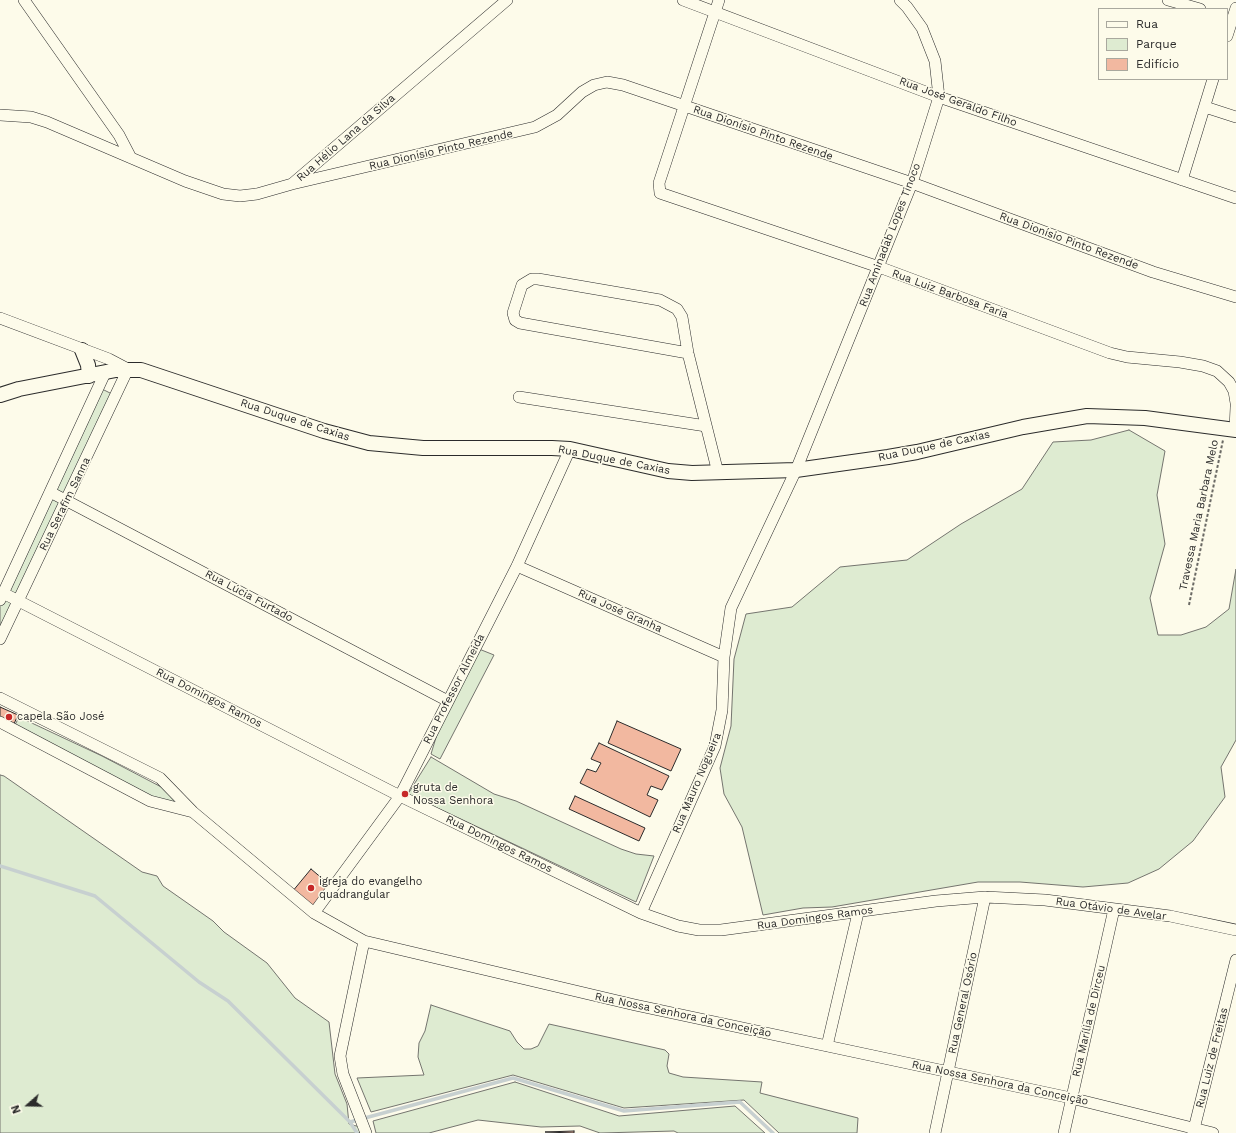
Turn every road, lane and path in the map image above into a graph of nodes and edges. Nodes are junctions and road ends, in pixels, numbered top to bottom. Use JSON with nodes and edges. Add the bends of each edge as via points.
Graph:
{"nodes":[{"id":1,"x":24,"y":0,"type":"edge"},
{"id":2,"x":507,"y":0,"type":"edge"},
{"id":3,"x":683,"y":0,"type":"edge"},
{"id":4,"x":719,"y":0,"type":"edge"},
{"id":5,"x":900,"y":0,"type":"edge"},
{"id":6,"x":1168,"y":0,"type":"edge"},
{"id":7,"x":1196,"y":8,"type":"edge"},
{"id":8,"x":715,"y":11,"type":"junction"},
{"id":9,"x":1233,"y":15,"type":"edge"},
{"id":10,"x":1228,"y":32,"type":"edge"},
{"id":11,"x":1213,"y":80,"type":"edge"},
{"id":12,"x":939,"y":97,"type":"junction"},
{"id":13,"x":685,"y":106,"type":"junction"},
{"id":14,"x":1205,"y":107,"type":"junction"},
{"id":15,"x":0,"y":115,"type":"edge"},
{"id":16,"x":1236,"y":117,"type":"edge"},
{"id":17,"x":131,"y":158,"type":"junction"},
{"id":18,"x":1182,"y":180,"type":"junction"},
{"id":19,"x":912,"y":183,"type":"junction"},
{"id":20,"x":292,"y":184,"type":"junction"},
{"id":21,"x":1236,"y":198,"type":"edge"},
{"id":22,"x":879,"y":267,"type":"junction"},
{"id":23,"x":1236,"y":297,"type":"edge"},
{"id":24,"x":0,"y":318,"type":"edge"},
{"id":25,"x":82,"y":350,"type":"junction"},
{"id":26,"x":688,"y":353,"type":"junction"},
{"id":27,"x":128,"y":369,"type":"junction"},
{"id":28,"x":105,"y":373,"type":"junction"},
{"id":29,"x":89,"y":376,"type":"junction"},
{"id":30,"x":0,"y":395,"type":"edge"},
{"id":31,"x":519,"y":397,"type":"dead end"},
{"id":32,"x":1236,"y":403,"type":"edge"},
{"id":33,"x":1236,"y":407,"type":"edge"},
{"id":34,"x":706,"y":426,"type":"junction"},
{"id":35,"x":1232,"y":429,"type":"edge"},
{"id":36,"x":570,"y":449,"type":"junction"},
{"id":37,"x":796,"y":470,"type":"junction"},
{"id":38,"x":718,"y":473,"type":"junction"},
{"id":39,"x":50,"y":492,"type":"junction"},
{"id":40,"x":67,"y":501,"type":"junction"},
{"id":41,"x":517,"y":566,"type":"junction"},
{"id":42,"x":2,"y":597,"type":"edge"},
{"id":43,"x":18,"y":601,"type":"junction"},
{"id":44,"x":1189,"y":605,"type":"dead end"},
{"id":45,"x":0,"y":639,"type":"edge"},
{"id":46,"x":724,"y":657,"type":"junction"},
{"id":47,"x":0,"y":698,"type":"edge"},
{"id":48,"x":448,"y":700,"type":"junction"},
{"id":49,"x":0,"y":722,"type":"edge"},
{"id":50,"x":400,"y":796,"type":"junction"},
{"id":51,"x":193,"y":812,"type":"junction"},
{"id":52,"x":985,"y":897,"type":"junction"},
{"id":53,"x":1114,"y":909,"type":"junction"},
{"id":54,"x":314,"y":913,"type":"junction"},
{"id":55,"x":641,"y":913,"type":"junction"},
{"id":56,"x":858,"y":913,"type":"junction"},
{"id":57,"x":1236,"y":930,"type":"edge"},
{"id":58,"x":364,"y":941,"type":"junction"},
{"id":59,"x":1236,"y":960,"type":"edge"},
{"id":60,"x":826,"y":1046,"type":"junction"},
{"id":61,"x":948,"y":1073,"type":"junction"},
{"id":62,"x":1071,"y":1098,"type":"junction"},
{"id":63,"x":1194,"y":1131,"type":"edge"},
{"id":64,"x":366,"y":1132,"type":"edge"},
{"id":65,"x":935,"y":1133,"type":"edge"},
{"id":66,"x":1064,"y":1133,"type":"edge"},
{"id":67,"x":1213,"y":1133,"type":"edge"}],
"edges":[{"from":1,"to":17,"type":"street","via":[[120,135]]},
{"from":2,"to":20,"type":"street","name":"Rua Hélio Lana da Silva"},
{"from":3,"to":8,"type":"street","name":"Rua José Geraldo Filho"},
{"from":4,"to":8,"type":"street"},
{"from":5,"to":12,"type":"street","name":"Rua Aminadab Lopes Tinoco","via":[[922,28],[935,62]]},
{"from":6,"to":7,"type":"street"},
{"from":8,"to":12,"type":"street","name":"Rua José Geraldo Filho"},
{"from":8,"to":13,"type":"street"},
{"from":9,"to":10,"type":"street"},
{"from":11,"to":14,"type":"street"},
{"from":12,"to":18,"type":"street","name":"Rua José Geraldo Filho"},
{"from":12,"to":19,"type":"street","name":"Rua Aminadab Lopes Tinoco"},
{"from":13,"to":19,"type":"street","name":"Rua Dionísio Pinto Rezende"},
{"from":13,"to":20,"type":"street","name":"Rua Dionísio Pinto Rezende","via":[[607,82],[594,85],[582,92],[557,115],[535,127]]},
{"from":13,"to":22,"type":"street","name":"Rua Luiz Barbosa Faria","via":[[659,183],[660,193]]},
{"from":14,"to":16,"type":"street"},
{"from":14,"to":18,"type":"street"},
{"from":15,"to":17,"type":"street","name":"Rua Hélio Lana da Silva","via":[[30,117],[47,122]]},
{"from":17,"to":20,"type":"street","name":"Rua Hélio Lana da Silva","via":[[224,194],[257,194]]},
{"from":18,"to":21,"type":"street","name":"Rua José Geraldo Filho"},
{"from":19,"to":22,"type":"street","name":"Rua Aminadab Lopes Tinoco"},
{"from":19,"to":23,"type":"street","name":"Rua Dionísio Pinto Rezende","via":[[1153,272]]},
{"from":22,"to":32,"type":"street","name":"Rua Luiz Barbosa Faria","via":[[1110,353],[1204,366],[1217,371],[1229,382]]},
{"from":22,"to":37,"type":"street","name":"Rua Aminadab Lopes Tinoco"},
{"from":24,"to":25,"type":"street"},
{"from":25,"to":27,"type":"street"},
{"from":25,"to":29,"type":"street"},
{"from":26,"to":26,"type":"street","via":[[682,317],[678,309],[660,300],[532,279],[522,285],[513,313],[515,320],[520,323]]},
{"from":26,"to":34,"type":"street"},
{"from":27,"to":28,"type":"street","name":"Rua Duque de Caxias"},
{"from":27,"to":36,"type":"street","name":"Rua Duque de Caxias","via":[[151,372],[324,431],[369,443],[423,448]]},
{"from":27,"to":40,"type":"street","name":"Rua Serafim Sanna"},
{"from":28,"to":29,"type":"street","name":"Rua Duque de Caxias"},
{"from":28,"to":39,"type":"street","name":"Rua Serafim Sanna"},
{"from":29,"to":30,"type":"street","name":"Rua Duque de Caxias"},
{"from":31,"to":34,"type":"street"},
{"from":33,"to":35,"type":"street"},
{"from":34,"to":38,"type":"street"},
{"from":35,"to":37,"type":"street","name":"Rua Duque de Caxias","via":[[1145,418],[1087,416],[1023,427],[918,452]]},
{"from":35,"to":44,"type":"path","name":"Travessa Maria Barbara Melo"},
{"from":36,"to":38,"type":"street","name":"Rua Duque de Caxias","via":[[668,471]]},
{"from":36,"to":41,"type":"street","name":"Rua Professor Almeida"},
{"from":37,"to":38,"type":"street","name":"Rua Duque de Caxias"},
{"from":37,"to":46,"type":"street","name":"Rua Mauro Nogueira","via":[[731,608]]},
{"from":39,"to":40,"type":"street","name":"Rua Lúcia Furtado"},
{"from":39,"to":42,"type":"street","name":"Rua Serafim Sanna"},
{"from":40,"to":43,"type":"street","name":"Rua Serafim Sanna"},
{"from":40,"to":48,"type":"street","name":"Rua Lúcia Furtado"},
{"from":41,"to":46,"type":"street","name":"Rua José Granha"},
{"from":41,"to":48,"type":"street","name":"Rua Professor Almeida"},
{"from":42,"to":43,"type":"street","name":"Rua Domingos Ramos"},
{"from":43,"to":45,"type":"street","name":"Rua Serafim Sanna"},
{"from":43,"to":50,"type":"street","name":"Rua Domingos Ramos"},
{"from":46,"to":55,"type":"street","name":"Rua Mauro Nogueira","via":[[722,710],[715,746]]},
{"from":47,"to":51,"type":"street","name":"Rua Nossa Senhora da Conceição","via":[[160,778]]},
{"from":48,"to":50,"type":"street","name":"Rua Professor Almeida"},
{"from":49,"to":51,"type":"street","name":"Rua Nossa Senhora da Conceição","via":[[150,801]]},
{"from":50,"to":54,"type":"street","name":"Rua Professor Almeida"},
{"from":50,"to":55,"type":"street","name":"Rua Domingos Ramos"},
{"from":51,"to":54,"type":"street","name":"Rua Nossa Senhora da Conceição"},
{"from":52,"to":53,"type":"street","name":"Rua Otávio de Avelar","via":[[1045,900]]},
{"from":52,"to":56,"type":"street","name":"Rua Domingos Ramos","via":[[936,901]]},
{"from":52,"to":61,"type":"street","name":"Rua General Osório"},
{"from":53,"to":57,"type":"street","name":"Rua Otávio de Avelar","via":[[1170,916]]},
{"from":53,"to":62,"type":"street","name":"Rua Marília de Dirceu"},
{"from":54,"to":58,"type":"street","name":"Rua Nossa Senhora da Conceição"},
{"from":55,"to":56,"type":"street","name":"Rua Domingos Ramos","via":[[678,926],[699,930],[721,930]]},
{"from":56,"to":60,"type":"street"},
{"from":58,"to":60,"type":"street","name":"Rua Nossa Senhora da Conceição","via":[[635,1005]]},
{"from":58,"to":64,"type":"street","via":[[340,1056],[343,1074]]},
{"from":59,"to":63,"type":"street","name":"Rua Luiz de Freitas"},
{"from":60,"to":61,"type":"street","name":"Rua Nossa Senhora da Conceição"},
{"from":61,"to":62,"type":"street","name":"Rua Nossa Senhora da Conceição"},
{"from":61,"to":65,"type":"street","name":"Rua General Osório"},
{"from":62,"to":63,"type":"street","name":"Rua Nossa Senhora da Conceição"},
{"from":62,"to":66,"type":"street","name":"Rua Marília de Dirceu"},
{"from":63,"to":67,"type":"street","name":"Rua Nossa Senhora da Conceição"}]}
